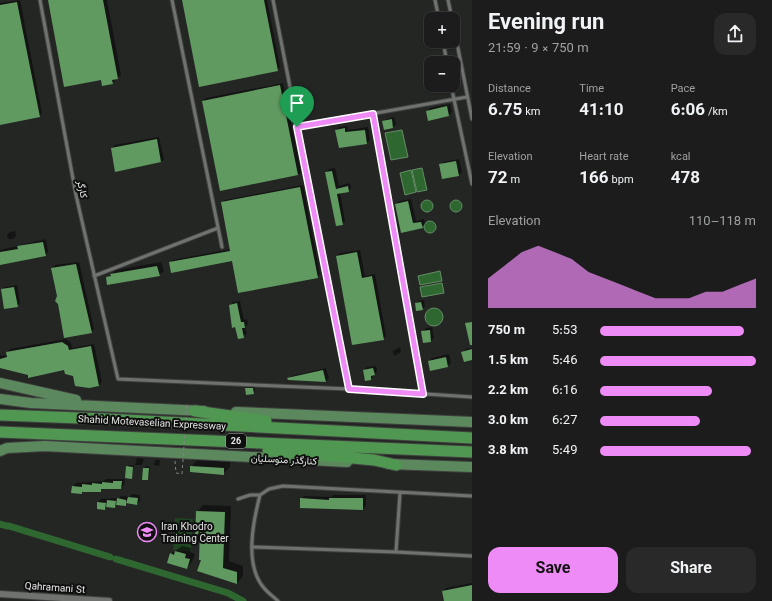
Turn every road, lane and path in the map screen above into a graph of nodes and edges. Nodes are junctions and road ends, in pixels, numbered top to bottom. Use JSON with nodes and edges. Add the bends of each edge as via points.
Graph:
{"nodes":[{"id":1,"x":40,"y":0,"type":"edge"},
{"id":2,"x":172,"y":0,"type":"edge"},
{"id":3,"x":273,"y":0,"type":"edge"},
{"id":4,"x":435,"y":0,"type":"edge"},
{"id":5,"x":448,"y":0,"type":"edge"},
{"id":6,"x":438,"y":12,"type":"edge"},
{"id":7,"x":451,"y":12,"type":"edge"},
{"id":8,"x":458,"y":48,"type":"edge"},
{"id":9,"x":452,"y":92,"type":"edge"},
{"id":10,"x":467,"y":97,"type":"junction"},
{"id":11,"x":454,"y":99,"type":"junction"},
{"id":12,"x":373,"y":114,"type":"junction"},
{"id":13,"x":472,"y":119,"type":"edge"},
{"id":14,"x":297,"y":127,"type":"junction"},
{"id":15,"x":472,"y":184,"type":"edge"},
{"id":16,"x":218,"y":228,"type":"junction"},
{"id":17,"x":222,"y":247,"type":"dead end"},
{"id":18,"x":94,"y":276,"type":"junction"},
{"id":19,"x":0,"y":383,"type":"edge"},
{"id":20,"x":349,"y":389,"type":"junction"},
{"id":21,"x":423,"y":394,"type":"junction"},
{"id":22,"x":472,"y":397,"type":"edge"},
{"id":23,"x":0,"y":399,"type":"edge"},
{"id":24,"x":105,"y":407,"type":"junction"},
{"id":25,"x":191,"y":407,"type":"junction"},
{"id":26,"x":0,"y":415,"type":"edge"},
{"id":27,"x":472,"y":422,"type":"edge"},
{"id":28,"x":344,"y":431,"type":"junction"},
{"id":29,"x":0,"y":432,"type":"edge"},
{"id":30,"x":472,"y":438,"type":"edge"},
{"id":31,"x":218,"y":440,"type":"junction"},
{"id":32,"x":0,"y":451,"type":"edge"},
{"id":33,"x":472,"y":452,"type":"edge"},
{"id":34,"x":175,"y":453,"type":"junction"},
{"id":35,"x":396,"y":464,"type":"junction"},
{"id":36,"x":472,"y":467,"type":"edge"},
{"id":37,"x":400,"y":493,"type":"junction"},
{"id":38,"x":260,"y":495,"type":"junction"},
{"id":39,"x":472,"y":496,"type":"edge"},
{"id":40,"x":238,"y":498,"type":"dead end"},
{"id":41,"x":253,"y":547,"type":"junction"},
{"id":42,"x":396,"y":552,"type":"junction"},
{"id":43,"x":472,"y":556,"type":"edge"},
{"id":44,"x":0,"y":594,"type":"edge"},
{"id":45,"x":109,"y":601,"type":"edge"},
{"id":46,"x":278,"y":601,"type":"edge"}],
"edges":[{"from":1,"to":18,"type":"lane","name":"کارگر","via":[[76,195]]},
{"from":2,"to":16,"type":"lane"},
{"from":3,"to":14,"type":"lane"},
{"from":4,"to":6,"type":"lane"},
{"from":5,"to":7,"type":"lane"},
{"from":8,"to":10,"type":"lane"},
{"from":9,"to":11,"type":"lane"},
{"from":10,"to":11,"type":"lane"},
{"from":10,"to":13,"type":"lane"},
{"from":11,"to":12,"type":"lane"},
{"from":11,"to":15,"type":"lane"},
{"from":12,"to":14,"type":"lane"},
{"from":12,"to":21,"type":"lane"},
{"from":14,"to":20,"type":"lane"},
{"from":16,"to":17,"type":"lane"},
{"from":16,"to":18,"type":"lane"},
{"from":18,"to":20,"type":"lane","name":"کارگر","via":[[118,379]]},
{"from":19,"to":24,"type":"main road"},
{"from":20,"to":21,"type":"lane"},
{"from":21,"to":22,"type":"lane"},
{"from":23,"to":24,"type":"main road"},
{"from":24,"to":25,"type":"main road"},
{"from":25,"to":27,"type":"main road"},
{"from":25,"to":28,"type":"highway"},
{"from":25,"to":34,"type":"path","bridge":true,"via":[[182,474],[176,473]]},
{"from":26,"to":28,"type":"highway","name":"Shahid Motevaselian Expressway"},
{"from":28,"to":30,"type":"highway","name":"Shahid Motevaselian Expressway"},
{"from":29,"to":31,"type":"highway","name":"Shahid Motevaselian Expressway","number":"26"},
{"from":31,"to":33,"type":"highway","name":"Shahid Motevaselian Expressway","number":"26"},
{"from":31,"to":35,"type":"highway","via":[[263,449]]},
{"from":32,"to":34,"type":"main road","name":"کنارگذر متوسلیان","via":[[7,448],[45,446]]},
{"from":34,"to":35,"type":"main road","name":"کنارگذر متوسلیان"},
{"from":35,"to":36,"type":"main road","name":"کنارگذر متوسلیان"},
{"from":37,"to":38,"type":"lane","via":[[283,486],[269,489]]},
{"from":37,"to":39,"type":"lane"},
{"from":37,"to":42,"type":"lane"},
{"from":38,"to":40,"type":"lane"},
{"from":38,"to":41,"type":"lane"},
{"from":41,"to":42,"type":"lane"},
{"from":41,"to":46,"type":"lane","via":[[256,574],[264,588]]},
{"from":42,"to":43,"type":"lane"},
{"from":44,"to":45,"type":"street","name":"Qahramani St"}]}
